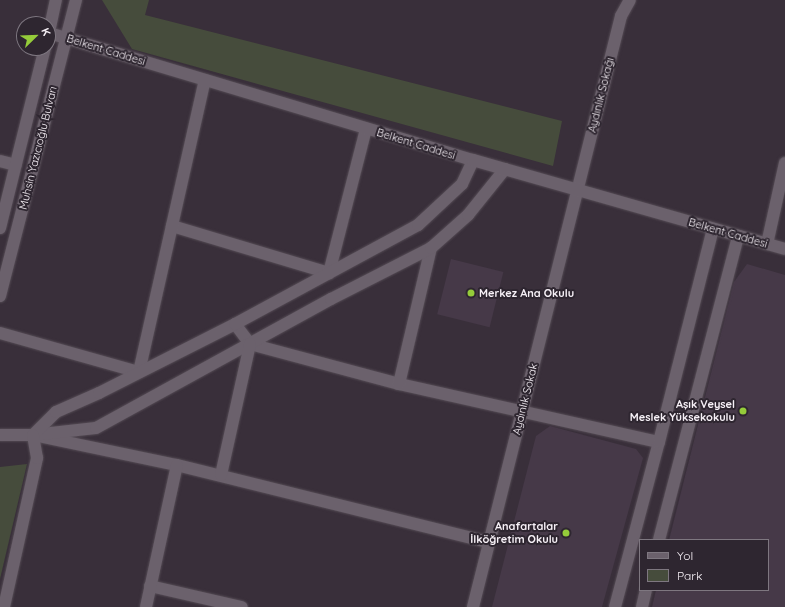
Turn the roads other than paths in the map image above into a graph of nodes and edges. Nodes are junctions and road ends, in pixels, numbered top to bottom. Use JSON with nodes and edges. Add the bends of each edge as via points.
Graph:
{"nodes":[{"id":1,"x":56,"y":0,"type":"edge"},
{"id":2,"x":76,"y":0,"type":"edge"},
{"id":3,"x":630,"y":0,"type":"edge"},
{"id":4,"x":52,"y":16,"type":"edge"},
{"id":5,"x":56,"y":37,"type":"edge"},
{"id":6,"x":66,"y":39,"type":"junction"},
{"id":7,"x":43,"y":56,"type":"edge"},
{"id":8,"x":205,"y":80,"type":"junction"},
{"id":9,"x":366,"y":129,"type":"junction"},
{"id":10,"x":473,"y":160,"type":"junction"},
{"id":11,"x":0,"y":161,"type":"edge"},
{"id":12,"x":785,"y":163,"type":"edge"},
{"id":13,"x":16,"y":165,"type":"junction"},
{"id":14,"x":506,"y":169,"type":"junction"},
{"id":15,"x":578,"y":191,"type":"junction"},
{"id":16,"x":172,"y":226,"type":"junction"},
{"id":17,"x":0,"y":228,"type":"edge"},
{"id":18,"x":713,"y":229,"type":"junction"},
{"id":19,"x":738,"y":236,"type":"junction"},
{"id":20,"x":767,"y":244,"type":"junction"},
{"id":21,"x":431,"y":248,"type":"junction"},
{"id":22,"x":785,"y":249,"type":"edge"},
{"id":23,"x":329,"y":273,"type":"junction"},
{"id":24,"x":0,"y":296,"type":"edge"},
{"id":25,"x":236,"y":324,"type":"junction"},
{"id":26,"x":0,"y":333,"type":"edge"},
{"id":27,"x":250,"y":344,"type":"junction"},
{"id":28,"x":139,"y":372,"type":"junction"},
{"id":29,"x":399,"y":384,"type":"junction"},
{"id":30,"x":522,"y":411,"type":"junction"},
{"id":31,"x":0,"y":435,"type":"edge"},
{"id":32,"x":33,"y":435,"type":"junction"},
{"id":33,"x":659,"y":442,"type":"junction"},
{"id":34,"x":177,"y":465,"type":"junction"},
{"id":35,"x":221,"y":475,"type":"junction"},
{"id":36,"x":659,"y":539,"type":"edge"},
{"id":37,"x":489,"y":542,"type":"junction"},
{"id":38,"x":150,"y":586,"type":"junction"},
{"id":39,"x":646,"y":591,"type":"edge"},
{"id":40,"x":4,"y":607,"type":"edge"},
{"id":41,"x":146,"y":607,"type":"edge"},
{"id":42,"x":242,"y":607,"type":"edge"},
{"id":43,"x":473,"y":607,"type":"edge"},
{"id":44,"x":615,"y":607,"type":"edge"},
{"id":45,"x":642,"y":607,"type":"edge"}],
"edges":[{"from":1,"to":4,"type":"street"},
{"from":2,"to":6,"type":"street","name":"Muhsin Yazıcıoğlu Bulvarı"},
{"from":3,"to":15,"type":"street","name":"Aydınlık Sokağı","via":[[621,16]]},
{"from":5,"to":6,"type":"street","name":"Belkent Caddesi"},
{"from":6,"to":8,"type":"street","name":"Belkent Caddesi"},
{"from":6,"to":24,"type":"street","name":"Muhsin Yazıcıoğlu Bulvarı"},
{"from":7,"to":13,"type":"street","name":"Muhsin Yazıcıoğlu Bulvarı"},
{"from":8,"to":9,"type":"street","name":"Belkent Caddesi"},
{"from":8,"to":16,"type":"street"},
{"from":9,"to":10,"type":"street","name":"Belkent Caddesi"},
{"from":9,"to":23,"type":"street"},
{"from":10,"to":14,"type":"street","name":"Belkent Caddesi"},
{"from":10,"to":23,"type":"street","via":[[462,184],[418,225]]},
{"from":11,"to":13,"type":"street"},
{"from":12,"to":20,"type":"street"},
{"from":13,"to":17,"type":"street","name":"Muhsin Yazıcıoğlu Bulvarı"},
{"from":14,"to":15,"type":"street","name":"Belkent Caddesi"},
{"from":14,"to":21,"type":"street","via":[[468,215]]},
{"from":15,"to":18,"type":"street","name":"Belkent Caddesi"},
{"from":15,"to":30,"type":"street","name":"Aydınlık Sokak"},
{"from":16,"to":23,"type":"street"},
{"from":16,"to":28,"type":"street"},
{"from":18,"to":19,"type":"street","name":"Belkent Caddesi"},
{"from":18,"to":33,"type":"street"},
{"from":19,"to":20,"type":"street","name":"Belkent Caddesi"},
{"from":19,"to":36,"type":"street"},
{"from":20,"to":22,"type":"street","name":"Belkent Caddesi"},
{"from":21,"to":27,"type":"street"},
{"from":21,"to":29,"type":"street"},
{"from":23,"to":25,"type":"street"},
{"from":25,"to":27,"type":"street"},
{"from":25,"to":28,"type":"street"},
{"from":26,"to":28,"type":"street"},
{"from":27,"to":29,"type":"street"},
{"from":27,"to":32,"type":"street","via":[[96,428]]},
{"from":27,"to":35,"type":"street"},
{"from":28,"to":32,"type":"street","via":[[56,412]]},
{"from":29,"to":30,"type":"street"},
{"from":30,"to":33,"type":"street"},
{"from":30,"to":37,"type":"street","name":"Aydınlık Sokak"},
{"from":31,"to":32,"type":"street"},
{"from":32,"to":34,"type":"street"},
{"from":32,"to":40,"type":"street","via":[[37,458]]},
{"from":33,"to":44,"type":"street"},
{"from":34,"to":35,"type":"street"},
{"from":34,"to":38,"type":"street"},
{"from":35,"to":37,"type":"street"},
{"from":37,"to":43,"type":"street","name":"Aydınlık Sokak"},
{"from":38,"to":41,"type":"street"},
{"from":38,"to":42,"type":"street"},
{"from":39,"to":45,"type":"street"}]}
